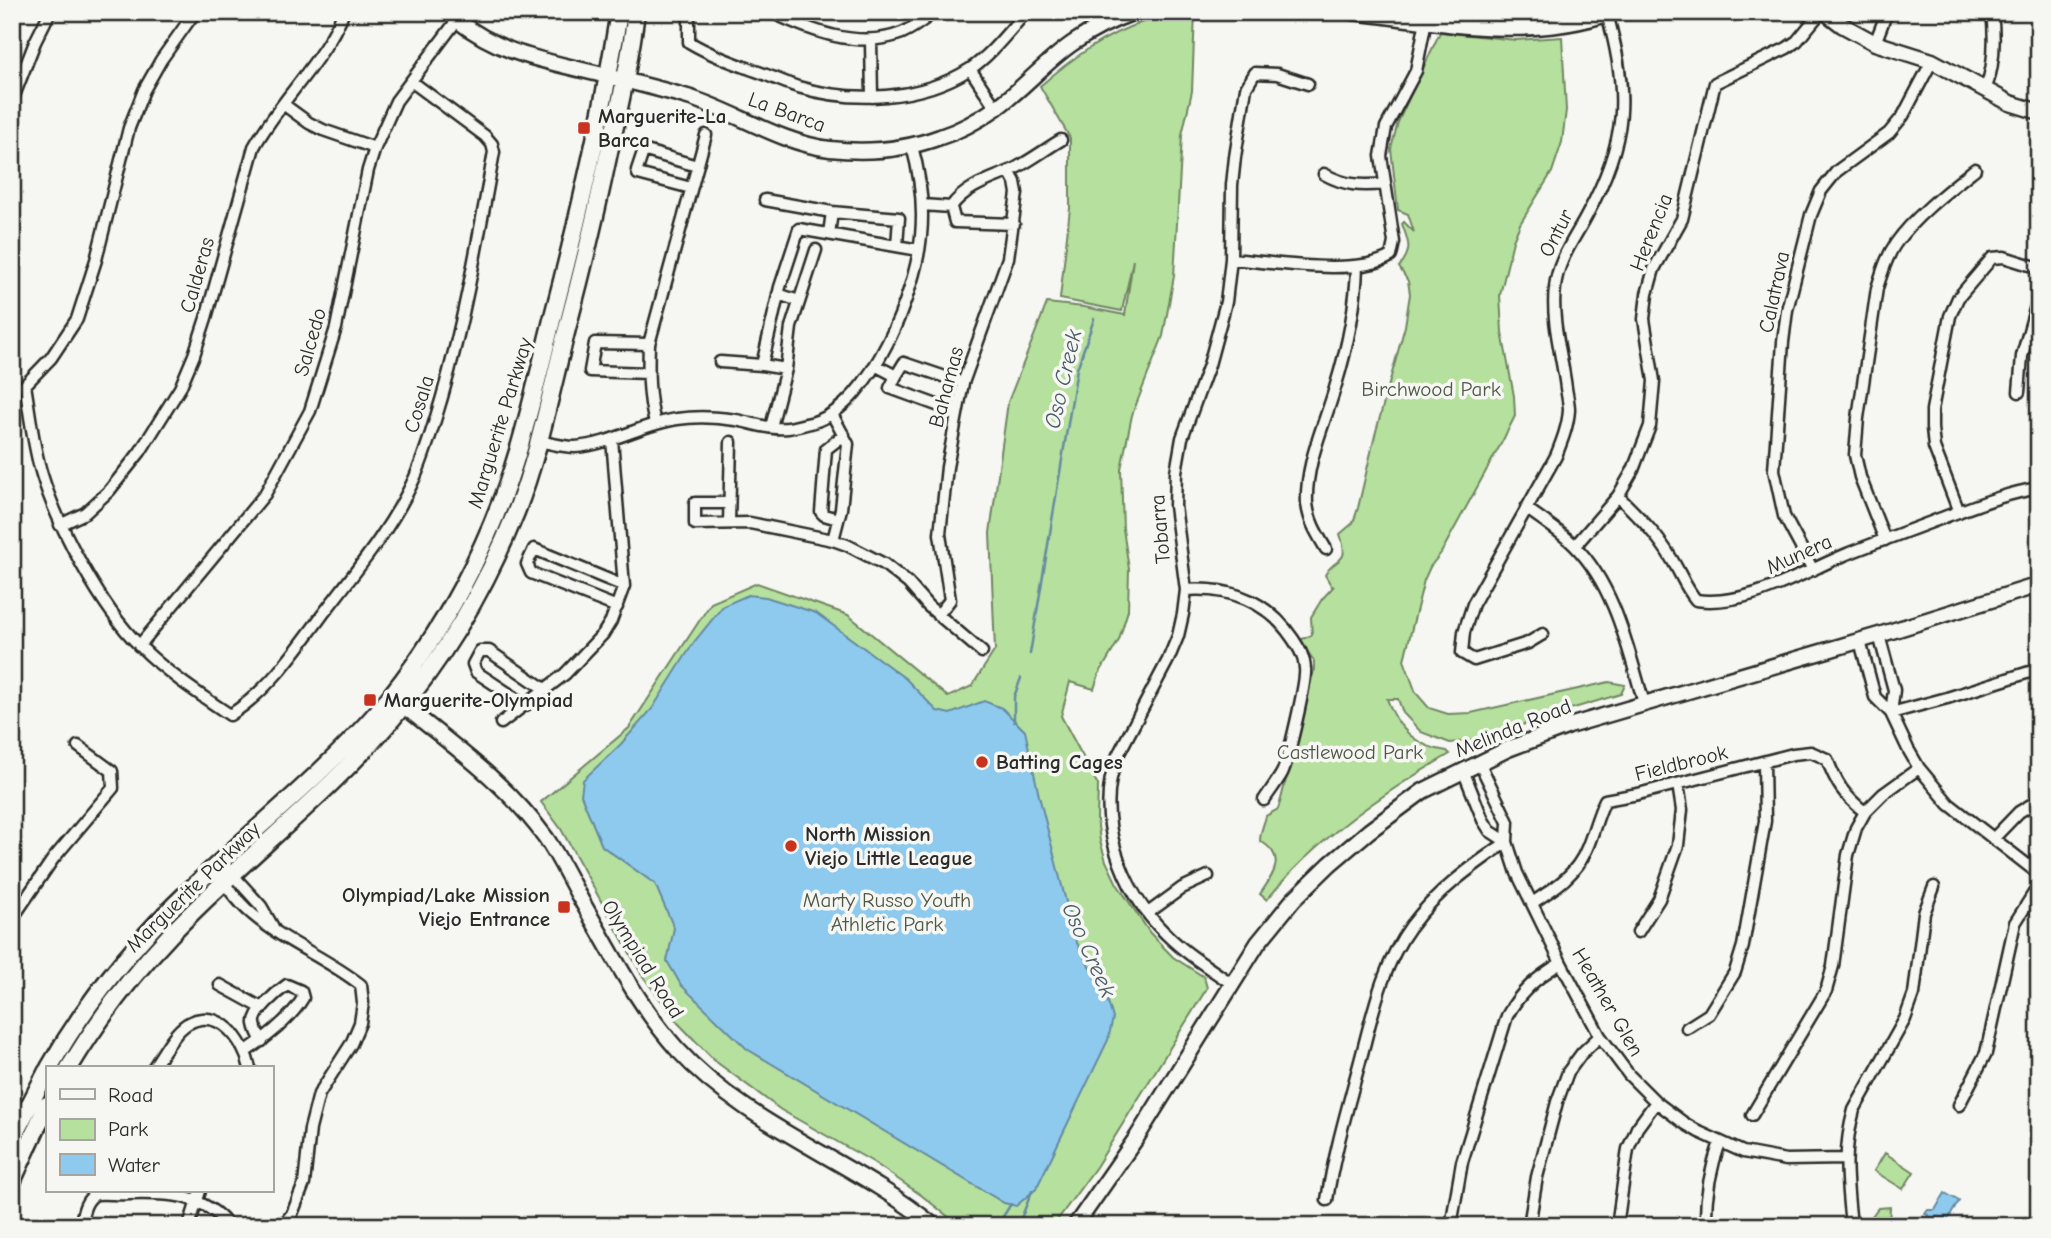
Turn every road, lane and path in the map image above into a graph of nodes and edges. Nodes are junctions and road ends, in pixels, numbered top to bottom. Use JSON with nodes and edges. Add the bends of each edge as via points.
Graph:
{"nodes":[{"id":1,"x":50,"y":12,"type":"edge"},
{"id":2,"x":195,"y":12,"type":"edge"},
{"id":3,"x":619,"y":12,"type":"edge"},
{"id":4,"x":636,"y":12,"type":"edge"},
{"id":5,"x":689,"y":12,"type":"edge"},
{"id":6,"x":771,"y":12,"type":"edge"},
{"id":7,"x":934,"y":12,"type":"edge"},
{"id":8,"x":1026,"y":12,"type":"edge"},
{"id":9,"x":1134,"y":12,"type":"edge"},
{"id":10,"x":1353,"y":12,"type":"edge"},
{"id":11,"x":1823,"y":12,"type":"edge"},
{"id":12,"x":1887,"y":12,"type":"edge"},
{"id":13,"x":1992,"y":12,"type":"edge"},
{"id":14,"x":343,"y":13,"type":"edge"},
{"id":15,"x":1610,"y":13,"type":"edge"},
{"id":16,"x":452,"y":16,"type":"edge"},
{"id":17,"x":1426,"y":20,"type":"junction"},
{"id":18,"x":871,"y":41,"type":"junction"},
{"id":19,"x":1875,"y":43,"type":"junction"},
{"id":20,"x":1932,"y":61,"type":"junction"},
{"id":21,"x":970,"y":69,"type":"junction"},
{"id":22,"x":607,"y":76,"type":"junction"},
{"id":23,"x":625,"y":80,"type":"junction"},
{"id":24,"x":411,"y":81,"type":"junction"},
{"id":25,"x":1308,"y":84,"type":"dead end"},
{"id":26,"x":1985,"y":90,"type":"junction"},
{"id":27,"x":872,"y":97,"type":"junction"},
{"id":28,"x":12,"y":100,"type":"edge"},
{"id":29,"x":283,"y":104,"type":"junction"},
{"id":30,"x":996,"y":108,"type":"junction"},
{"id":31,"x":2039,"y":112,"type":"edge"},
{"id":32,"x":706,"y":135,"type":"dead end"},
{"id":33,"x":1061,"y":140,"type":"dead end"},
{"id":34,"x":912,"y":146,"type":"junction"},
{"id":35,"x":375,"y":148,"type":"junction"},
{"id":36,"x":697,"y":166,"type":"junction"},
{"id":37,"x":1975,"y":169,"type":"dead end"},
{"id":38,"x":1009,"y":172,"type":"junction"},
{"id":39,"x":1324,"y":174,"type":"dead end"},
{"id":40,"x":1385,"y":184,"type":"junction"},
{"id":41,"x":691,"y":188,"type":"junction"},
{"id":42,"x":765,"y":200,"type":"dead end"},
{"id":43,"x":922,"y":205,"type":"junction"},
{"id":44,"x":951,"y":206,"type":"junction"},
{"id":45,"x":832,"y":212,"type":"junction"},
{"id":46,"x":1014,"y":223,"type":"junction"},
{"id":47,"x":829,"y":234,"type":"junction"},
{"id":48,"x":897,"y":246,"type":"junction"},
{"id":49,"x":816,"y":250,"type":"dead end"},
{"id":50,"x":919,"y":250,"type":"junction"},
{"id":51,"x":1231,"y":259,"type":"junction"},
{"id":52,"x":1357,"y":265,"type":"junction"},
{"id":53,"x":2039,"y":268,"type":"edge"},
{"id":54,"x":778,"y":295,"type":"junction"},
{"id":55,"x":2039,"y":295,"type":"edge"},
{"id":56,"x":799,"y":301,"type":"junction"},
{"id":57,"x":649,"y":344,"type":"junction"},
{"id":58,"x":720,"y":362,"type":"dead end"},
{"id":59,"x":762,"y":365,"type":"junction"},
{"id":60,"x":875,"y":365,"type":"junction"},
{"id":61,"x":786,"y":369,"type":"junction"},
{"id":62,"x":648,"y":373,"type":"junction"},
{"id":63,"x":896,"y":376,"type":"junction"},
{"id":64,"x":962,"y":383,"type":"junction"},
{"id":65,"x":2019,"y":392,"type":"dead end"},
{"id":66,"x":956,"y":412,"type":"junction"},
{"id":67,"x":832,"y":414,"type":"junction"},
{"id":68,"x":655,"y":424,"type":"junction"},
{"id":69,"x":771,"y":427,"type":"junction"},
{"id":70,"x":844,"y":435,"type":"junction"},
{"id":71,"x":612,"y":439,"type":"junction"},
{"id":72,"x":538,"y":441,"type":"junction"},
{"id":73,"x":731,"y":442,"type":"dead end"},
{"id":74,"x":2039,"y":488,"type":"edge"},
{"id":75,"x":1618,"y":496,"type":"junction"},
{"id":76,"x":729,"y":503,"type":"junction"},
{"id":77,"x":1526,"y":508,"type":"junction"},
{"id":78,"x":1959,"y":512,"type":"junction"},
{"id":79,"x":838,"y":519,"type":"junction"},
{"id":80,"x":729,"y":523,"type":"junction"},
{"id":81,"x":60,"y":525,"type":"junction"},
{"id":82,"x":833,"y":540,"type":"junction"},
{"id":83,"x":1885,"y":540,"type":"junction"},
{"id":84,"x":1575,"y":546,"type":"junction"},
{"id":85,"x":1326,"y":549,"type":"dead end"},
{"id":86,"x":1813,"y":570,"type":"junction"},
{"id":87,"x":2039,"y":585,"type":"edge"},
{"id":88,"x":624,"y":586,"type":"junction"},
{"id":89,"x":1186,"y":590,"type":"junction"},
{"id":90,"x":617,"y":607,"type":"junction"},
{"id":91,"x":938,"y":615,"type":"junction"},
{"id":92,"x":1543,"y":634,"type":"dead end"},
{"id":93,"x":1879,"y":635,"type":"junction"},
{"id":94,"x":1860,"y":640,"type":"junction"},
{"id":95,"x":139,"y":646,"type":"junction"},
{"id":96,"x":982,"y":652,"type":"dead end"},
{"id":97,"x":2039,"y":669,"type":"edge"},
{"id":98,"x":1891,"y":682,"type":"junction"},
{"id":99,"x":1872,"y":687,"type":"junction"},
{"id":100,"x":546,"y":690,"type":"junction"},
{"id":101,"x":397,"y":700,"type":"junction"},
{"id":102,"x":1644,"y":703,"type":"junction"},
{"id":103,"x":526,"y":705,"type":"junction"},
{"id":104,"x":1891,"y":713,"type":"junction"},
{"id":105,"x":502,"y":723,"type":"dead end"},
{"id":106,"x":78,"y":746,"type":"dead end"},
{"id":107,"x":1764,"y":761,"type":"junction"},
{"id":108,"x":1479,"y":762,"type":"junction"},
{"id":109,"x":1919,"y":768,"type":"junction"},
{"id":110,"x":1463,"y":770,"type":"junction"},
{"id":111,"x":1678,"y":783,"type":"junction"},
{"id":112,"x":1264,"y":800,"type":"dead end"},
{"id":113,"x":2039,"y":800,"type":"edge"},
{"id":114,"x":1865,"y":812,"type":"junction"},
{"id":115,"x":1505,"y":815,"type":"junction"},
{"id":116,"x":1490,"y":826,"type":"junction"},
{"id":117,"x":1993,"y":839,"type":"junction"},
{"id":118,"x":1507,"y":842,"type":"junction"},
{"id":119,"x":223,"y":872,"type":"junction"},
{"id":120,"x":2039,"y":874,"type":"edge"},
{"id":121,"x":1208,"y":876,"type":"dead end"},
{"id":122,"x":2039,"y":885,"type":"edge"},
{"id":123,"x":1934,"y":887,"type":"dead end"},
{"id":124,"x":1532,"y":902,"type":"junction"},
{"id":125,"x":261,"y":906,"type":"junction"},
{"id":126,"x":1149,"y":913,"type":"junction"},
{"id":127,"x":252,"y":914,"type":"junction"},
{"id":128,"x":12,"y":919,"type":"edge"},
{"id":129,"x":275,"y":931,"type":"junction"},
{"id":130,"x":1638,"y":932,"type":"dead end"},
{"id":131,"x":1561,"y":963,"type":"junction"},
{"id":132,"x":1231,"y":983,"type":"junction"},
{"id":133,"x":220,"y":985,"type":"dead end"},
{"id":134,"x":262,"y":1008,"type":"junction"},
{"id":135,"x":1687,"y":1028,"type":"dead end"},
{"id":136,"x":1600,"y":1036,"type":"junction"},
{"id":137,"x":262,"y":1041,"type":"junction"},
{"id":138,"x":245,"y":1052,"type":"junction"},
{"id":139,"x":50,"y":1066,"type":"edge"},
{"id":140,"x":70,"y":1066,"type":"edge"},
{"id":141,"x":154,"y":1066,"type":"edge"},
{"id":142,"x":249,"y":1066,"type":"edge"},
{"id":143,"x":46,"y":1072,"type":"edge"},
{"id":144,"x":1656,"y":1102,"type":"junction"},
{"id":145,"x":1959,"y":1105,"type":"dead end"},
{"id":146,"x":46,"y":1107,"type":"edge"},
{"id":147,"x":1752,"y":1115,"type":"dead end"},
{"id":148,"x":16,"y":1119,"type":"edge"},
{"id":149,"x":35,"y":1128,"type":"junction"},
{"id":150,"x":12,"y":1139,"type":"edge"},
{"id":151,"x":1720,"y":1142,"type":"junction"},
{"id":152,"x":1845,"y":1159,"type":"junction"},
{"id":153,"x":12,"y":1181,"type":"edge"},
{"id":154,"x":96,"y":1192,"type":"edge"},
{"id":155,"x":198,"y":1196,"type":"edge"},
{"id":156,"x":1327,"y":1200,"type":"dead end"},
{"id":157,"x":80,"y":1226,"type":"edge"},
{"id":158,"x":189,"y":1226,"type":"edge"},
{"id":159,"x":229,"y":1226,"type":"edge"},
{"id":160,"x":282,"y":1226,"type":"edge"},
{"id":161,"x":934,"y":1226,"type":"edge"},
{"id":162,"x":1075,"y":1226,"type":"edge"},
{"id":163,"x":1451,"y":1226,"type":"edge"},
{"id":164,"x":1529,"y":1226,"type":"edge"},
{"id":165,"x":1617,"y":1226,"type":"edge"},
{"id":166,"x":1706,"y":1226,"type":"edge"},
{"id":167,"x":1851,"y":1226,"type":"edge"}],
"edges":[{"from":1,"to":28,"type":"street"},
{"from":2,"to":81,"type":"street","via":[[161,60],[129,128],[78,318],[51,358],[25,385],[41,473]]},
{"from":3,"to":22,"type":"main road","name":"Marguerite Parkway"},
{"from":4,"to":23,"type":"main road","name":"Marguerite Parkway"},
{"from":5,"to":27,"type":"street","via":[[689,43],[705,51],[800,87]]},
{"from":6,"to":18,"type":"street","via":[[813,30]]},
{"from":7,"to":18,"type":"street","via":[[901,34]]},
{"from":8,"to":21,"type":"street"},
{"from":9,"to":30,"type":"main road","name":"La Barca","via":[[1071,44]]},
{"from":10,"to":17,"type":"main road"},
{"from":11,"to":19,"type":"main road"},
{"from":11,"to":75,"type":"street","name":"Herencia","via":[[1787,48],[1715,83],[1682,219],[1654,269],[1647,294],[1644,319],[1654,381],[1650,426]]},
{"from":12,"to":19,"type":"street"},
{"from":13,"to":26,"type":"street","via":[[1995,36]]},
{"from":14,"to":29,"type":"street","name":"Calderas","via":[[330,40]]},
{"from":15,"to":17,"type":"main road","via":[[1556,26],[1508,29]]},
{"from":15,"to":77,"type":"street","name":"Ontur","via":[[1623,101],[1615,150],[1604,184],[1560,264],[1554,310],[1569,409],[1556,456]]},
{"from":16,"to":22,"type":"main road","name":"La Barca","via":[[486,40],[520,55]]},
{"from":16,"to":24,"type":"street","name":"Salcedo"},
{"from":17,"to":40,"type":"street","via":[[1416,71],[1386,127],[1381,156]]},
{"from":18,"to":27,"type":"street"},
{"from":19,"to":20,"type":"main road"},
{"from":20,"to":26,"type":"main road"},
{"from":20,"to":86,"type":"street","name":"Calatrava","via":[[1889,133],[1837,171],[1821,191],[1787,310],[1774,470],[1784,516]]},
{"from":21,"to":27,"type":"street","via":[[934,86]]},
{"from":21,"to":30,"type":"street"},
{"from":22,"to":23,"type":"main road","name":"La Barca"},
{"from":22,"to":101,"type":"main road","name":"Marguerite Parkway","via":[[568,262],[519,449],[492,525],[462,587]]},
{"from":23,"to":34,"type":"main road","name":"La Barca","via":[[711,105],[798,142],[828,149]]},
{"from":23,"to":72,"type":"main road","name":"Marguerite Parkway","via":[[587,256]]},
{"from":24,"to":35,"type":"street","name":"Salcedo","via":[[396,101]]},
{"from":24,"to":95,"type":"street","name":"Cosala","via":[[485,136],[494,152],[456,349],[415,477],[371,550],[291,657],[247,704],[230,715]]},
{"from":25,"to":51,"type":"street","name":"Tobarra","via":[[1278,74],[1255,73],[1246,88],[1232,185]]},
{"from":26,"to":31,"type":"main road"},
{"from":29,"to":35,"type":"street","via":[[323,130]]},
{"from":29,"to":81,"type":"street","name":"Calderas","via":[[254,147],[206,317],[180,388],[109,491],[85,513]]},
{"from":30,"to":34,"type":"main road","name":"La Barca","via":[[942,137]]},
{"from":32,"to":36,"type":"street"},
{"from":33,"to":38,"type":"street"},
{"from":34,"to":43,"type":"street"},
{"from":35,"to":95,"type":"street","name":"Salcedo","via":[[336,328],[310,411],[265,494]]},
{"from":36,"to":41,"type":"street"},
{"from":36,"to":41,"type":"street","via":[[646,151],[637,170]]},
{"from":37,"to":83,"type":"street","via":[[1895,244],[1877,288],[1856,455]]},
{"from":38,"to":44,"type":"street","via":[[958,196]]},
{"from":38,"to":46,"type":"street","name":"Bahamas","via":[[1017,193]]},
{"from":39,"to":40,"type":"street","via":[[1357,186]]},
{"from":40,"to":52,"type":"street","via":[[1394,242],[1391,256]]},
{"from":41,"to":57,"type":"street"},
{"from":42,"to":45,"type":"street"},
{"from":43,"to":44,"type":"street"},
{"from":43,"to":50,"type":"street"},
{"from":44,"to":46,"type":"street","via":[[955,222]]},
{"from":45,"to":47,"type":"street"},
{"from":45,"to":48,"type":"street","via":[[899,218]]},
{"from":46,"to":64,"type":"street","name":"Bahamas","via":[[1008,258]]},
{"from":47,"to":48,"type":"street"},
{"from":47,"to":54,"type":"street","via":[[799,229]]},
{"from":48,"to":50,"type":"street"},
{"from":49,"to":56,"type":"street"},
{"from":50,"to":60,"type":"street","via":[[908,295]]},
{"from":51,"to":52,"type":"street"},
{"from":51,"to":89,"type":"street","name":"Tobarra","via":[[1219,331],[1182,438],[1176,472],[1175,506]]},
{"from":52,"to":85,"type":"street","via":[[1336,386],[1308,481],[1311,524]]},
{"from":53,"to":78,"type":"street","via":[[1992,258],[1958,298],[1950,316],[1932,428],[1934,447]]},
{"from":54,"to":56,"type":"street"},
{"from":54,"to":59,"type":"street"},
{"from":55,"to":65,"type":"street","via":[[2022,356]]},
{"from":56,"to":61,"type":"street"},
{"from":57,"to":62,"type":"street"},
{"from":57,"to":62,"type":"street","via":[[595,343],[590,371]]},
{"from":58,"to":59,"type":"street"},
{"from":59,"to":61,"type":"street"},
{"from":60,"to":63,"type":"street"},
{"from":60,"to":67,"type":"street","via":[[864,383]]},
{"from":61,"to":69,"type":"street"},
{"from":62,"to":68,"type":"street"},
{"from":63,"to":64,"type":"street","via":[[904,363]]},
{"from":63,"to":66,"type":"street","via":[[890,388]]},
{"from":64,"to":66,"type":"street","name":"Bahamas"},
{"from":66,"to":91,"type":"street","name":"Bahamas","via":[[940,534],[950,600]]},
{"from":67,"to":69,"type":"street","via":[[788,428]]},
{"from":67,"to":70,"type":"street"},
{"from":68,"to":69,"type":"street","via":[[710,417]]},
{"from":68,"to":71,"type":"street"},
{"from":70,"to":79,"type":"street","via":[[848,444]]},
{"from":70,"to":79,"type":"street","via":[[826,449],[821,512]]},
{"from":71,"to":72,"type":"street","via":[[572,447]]},
{"from":71,"to":88,"type":"street"},
{"from":72,"to":101,"type":"main road","name":"Marguerite Parkway","via":[[516,511],[488,572],[446,648]]},
{"from":73,"to":76,"type":"street"},
{"from":74,"to":78,"type":"street","name":"Munera"},
{"from":75,"to":84,"type":"street","name":"Herencia"},
{"from":75,"to":86,"type":"street","name":"Munera","via":[[1671,557],[1696,600],[1709,602],[1768,589]]},
{"from":76,"to":80,"type":"street"},
{"from":76,"to":80,"type":"street","via":[[695,503],[695,524]]},
{"from":77,"to":84,"type":"street"},
{"from":77,"to":92,"type":"street","name":"Ontur","via":[[1473,604],[1462,653],[1474,660]]},
{"from":78,"to":83,"type":"street","name":"Munera"},
{"from":79,"to":82,"type":"street"},
{"from":80,"to":82,"type":"street"},
{"from":81,"to":95,"type":"street","via":[[109,608]]},
{"from":82,"to":91,"type":"street","via":[[884,564]]},
{"from":83,"to":86,"type":"street","name":"Munera"},
{"from":84,"to":102,"type":"street","via":[[1601,582],[1617,618]]},
{"from":87,"to":93,"type":"main road","name":"Melinda Road"},
{"from":88,"to":90,"type":"street"},
{"from":88,"to":90,"type":"street","via":[[534,549],[527,564],[531,573]]},
{"from":89,"to":112,"type":"street","via":[[1227,592],[1251,600],[1284,626],[1302,653],[1306,670],[1283,771]]},
{"from":89,"to":126,"type":"street","name":"Tobarra","via":[[1178,636],[1118,755],[1108,789],[1118,861]]},
{"from":90,"to":100,"type":"street","via":[[603,634]]},
{"from":91,"to":96,"type":"street"},
{"from":93,"to":94,"type":"main road","name":"Melinda Road"},
{"from":93,"to":98,"type":"street"},
{"from":94,"to":99,"type":"street"},
{"from":94,"to":102,"type":"main road","name":"Melinda Road"},
{"from":97,"to":104,"type":"street"},
{"from":98,"to":99,"type":"street"},
{"from":98,"to":104,"type":"street"},
{"from":99,"to":104,"type":"street"},
{"from":100,"to":103,"type":"street"},
{"from":100,"to":103,"type":"street","via":[[489,651],[480,651],[473,664],[476,673]]},
{"from":101,"to":119,"type":"main road","name":"Marguerite Parkway","via":[[328,763]]},
{"from":101,"to":161,"type":"main road","name":"Olympiad Road","via":[[500,784],[537,827],[636,996],[697,1070],[744,1106],[884,1189]]},
{"from":102,"to":108,"type":"main road","name":"Melinda Road","via":[[1569,726]]},
{"from":103,"to":105,"type":"street"},
{"from":104,"to":109,"type":"street"},
{"from":106,"to":128,"type":"street","via":[[112,771],[113,788],[53,859]]},
{"from":107,"to":111,"type":"street","name":"Fieldbrook"},
{"from":107,"to":114,"type":"street","name":"Fieldbrook","via":[[1811,752],[1827,759],[1846,796]]},
{"from":107,"to":135,"type":"street","via":[[1766,821],[1743,946],[1735,972],[1709,1014]]},
{"from":108,"to":110,"type":"main road","name":"Melinda Road"},
{"from":108,"to":115,"type":"street","name":"Heather Glen"},
{"from":109,"to":114,"type":"street"},
{"from":109,"to":117,"type":"street","via":[[1949,804]]},
{"from":110,"to":116,"type":"street"},
{"from":110,"to":132,"type":"main road","name":"Melinda Road","via":[[1423,791],[1330,864],[1293,900]]},
{"from":111,"to":124,"type":"street","name":"Fieldbrook","via":[[1605,800],[1575,869]]},
{"from":111,"to":130,"type":"street","via":[[1682,810],[1678,845],[1660,899]]},
{"from":113,"to":117,"type":"street","via":[[2019,812]]},
{"from":114,"to":147,"type":"street","via":[[1847,855],[1826,990]]},
{"from":115,"to":116,"type":"street"},
{"from":115,"to":118,"type":"street","name":"Heather Glen"},
{"from":116,"to":118,"type":"street"},
{"from":117,"to":120,"type":"street"},
{"from":118,"to":124,"type":"street","name":"Heather Glen"},
{"from":118,"to":156,"type":"street","via":[[1434,900],[1389,962],[1332,1164]]},
{"from":119,"to":125,"type":"street"},
{"from":119,"to":127,"type":"street"},
{"from":119,"to":139,"type":"main road","name":"Marguerite Parkway","via":[[192,888],[136,946]]},
{"from":119,"to":140,"type":"main road","name":"Marguerite Parkway","via":[[106,1010]]},
{"from":121,"to":126,"type":"street","via":[[1182,888]]},
{"from":122,"to":145,"type":"street","via":[[2015,923],[1986,1052]]},
{"from":123,"to":152,"type":"street","via":[[1924,913],[1914,994],[1854,1110]]},
{"from":124,"to":131,"type":"street","name":"Heather Glen"},
{"from":125,"to":127,"type":"street"},
{"from":125,"to":129,"type":"street"},
{"from":126,"to":132,"type":"street","name":"Tobarra","via":[[1164,933]]},
{"from":127,"to":129,"type":"street"},
{"from":129,"to":160,"type":"street","via":[[361,985],[363,1003],[351,1044],[319,1094],[304,1184]]},
{"from":131,"to":136,"type":"street","name":"Heather Glen"},
{"from":131,"to":163,"type":"street","via":[[1532,983],[1507,1016],[1462,1162]]},
{"from":132,"to":162,"type":"main road","name":"Melinda Road","via":[[1137,1137]]},
{"from":133,"to":134,"type":"street"},
{"from":134,"to":137,"type":"street","via":[[254,1021]]},
{"from":134,"to":137,"type":"street","via":[[288,985],[301,991],[298,1006]]},
{"from":136,"to":144,"type":"street","name":"Heather Glen"},
{"from":136,"to":164,"type":"street","via":[[1568,1072],[1537,1177]]},
{"from":137,"to":138,"type":"street"},
{"from":138,"to":141,"type":"street","via":[[218,1021],[197,1020],[185,1025]]},
{"from":138,"to":142,"type":"street"},
{"from":143,"to":148,"type":"main road","name":"Marguerite Parkway"},
{"from":144,"to":151,"type":"street","name":"Heather Glen"},
{"from":144,"to":165,"type":"street","via":[[1628,1149]]},
{"from":146,"to":149,"type":"main road"},
{"from":148,"to":149,"type":"street"},
{"from":148,"to":150,"type":"main road","name":"Marguerite Parkway"},
{"from":149,"to":153,"type":"main road"},
{"from":151,"to":152,"type":"street","name":"Heather Glen","via":[[1764,1157]]},
{"from":151,"to":166,"type":"street","via":[[1708,1178]]},
{"from":152,"to":167,"type":"street"},
{"from":154,"to":155,"type":"street"},
{"from":154,"to":157,"type":"street"},
{"from":155,"to":158,"type":"street"},
{"from":155,"to":159,"type":"street"}]}
